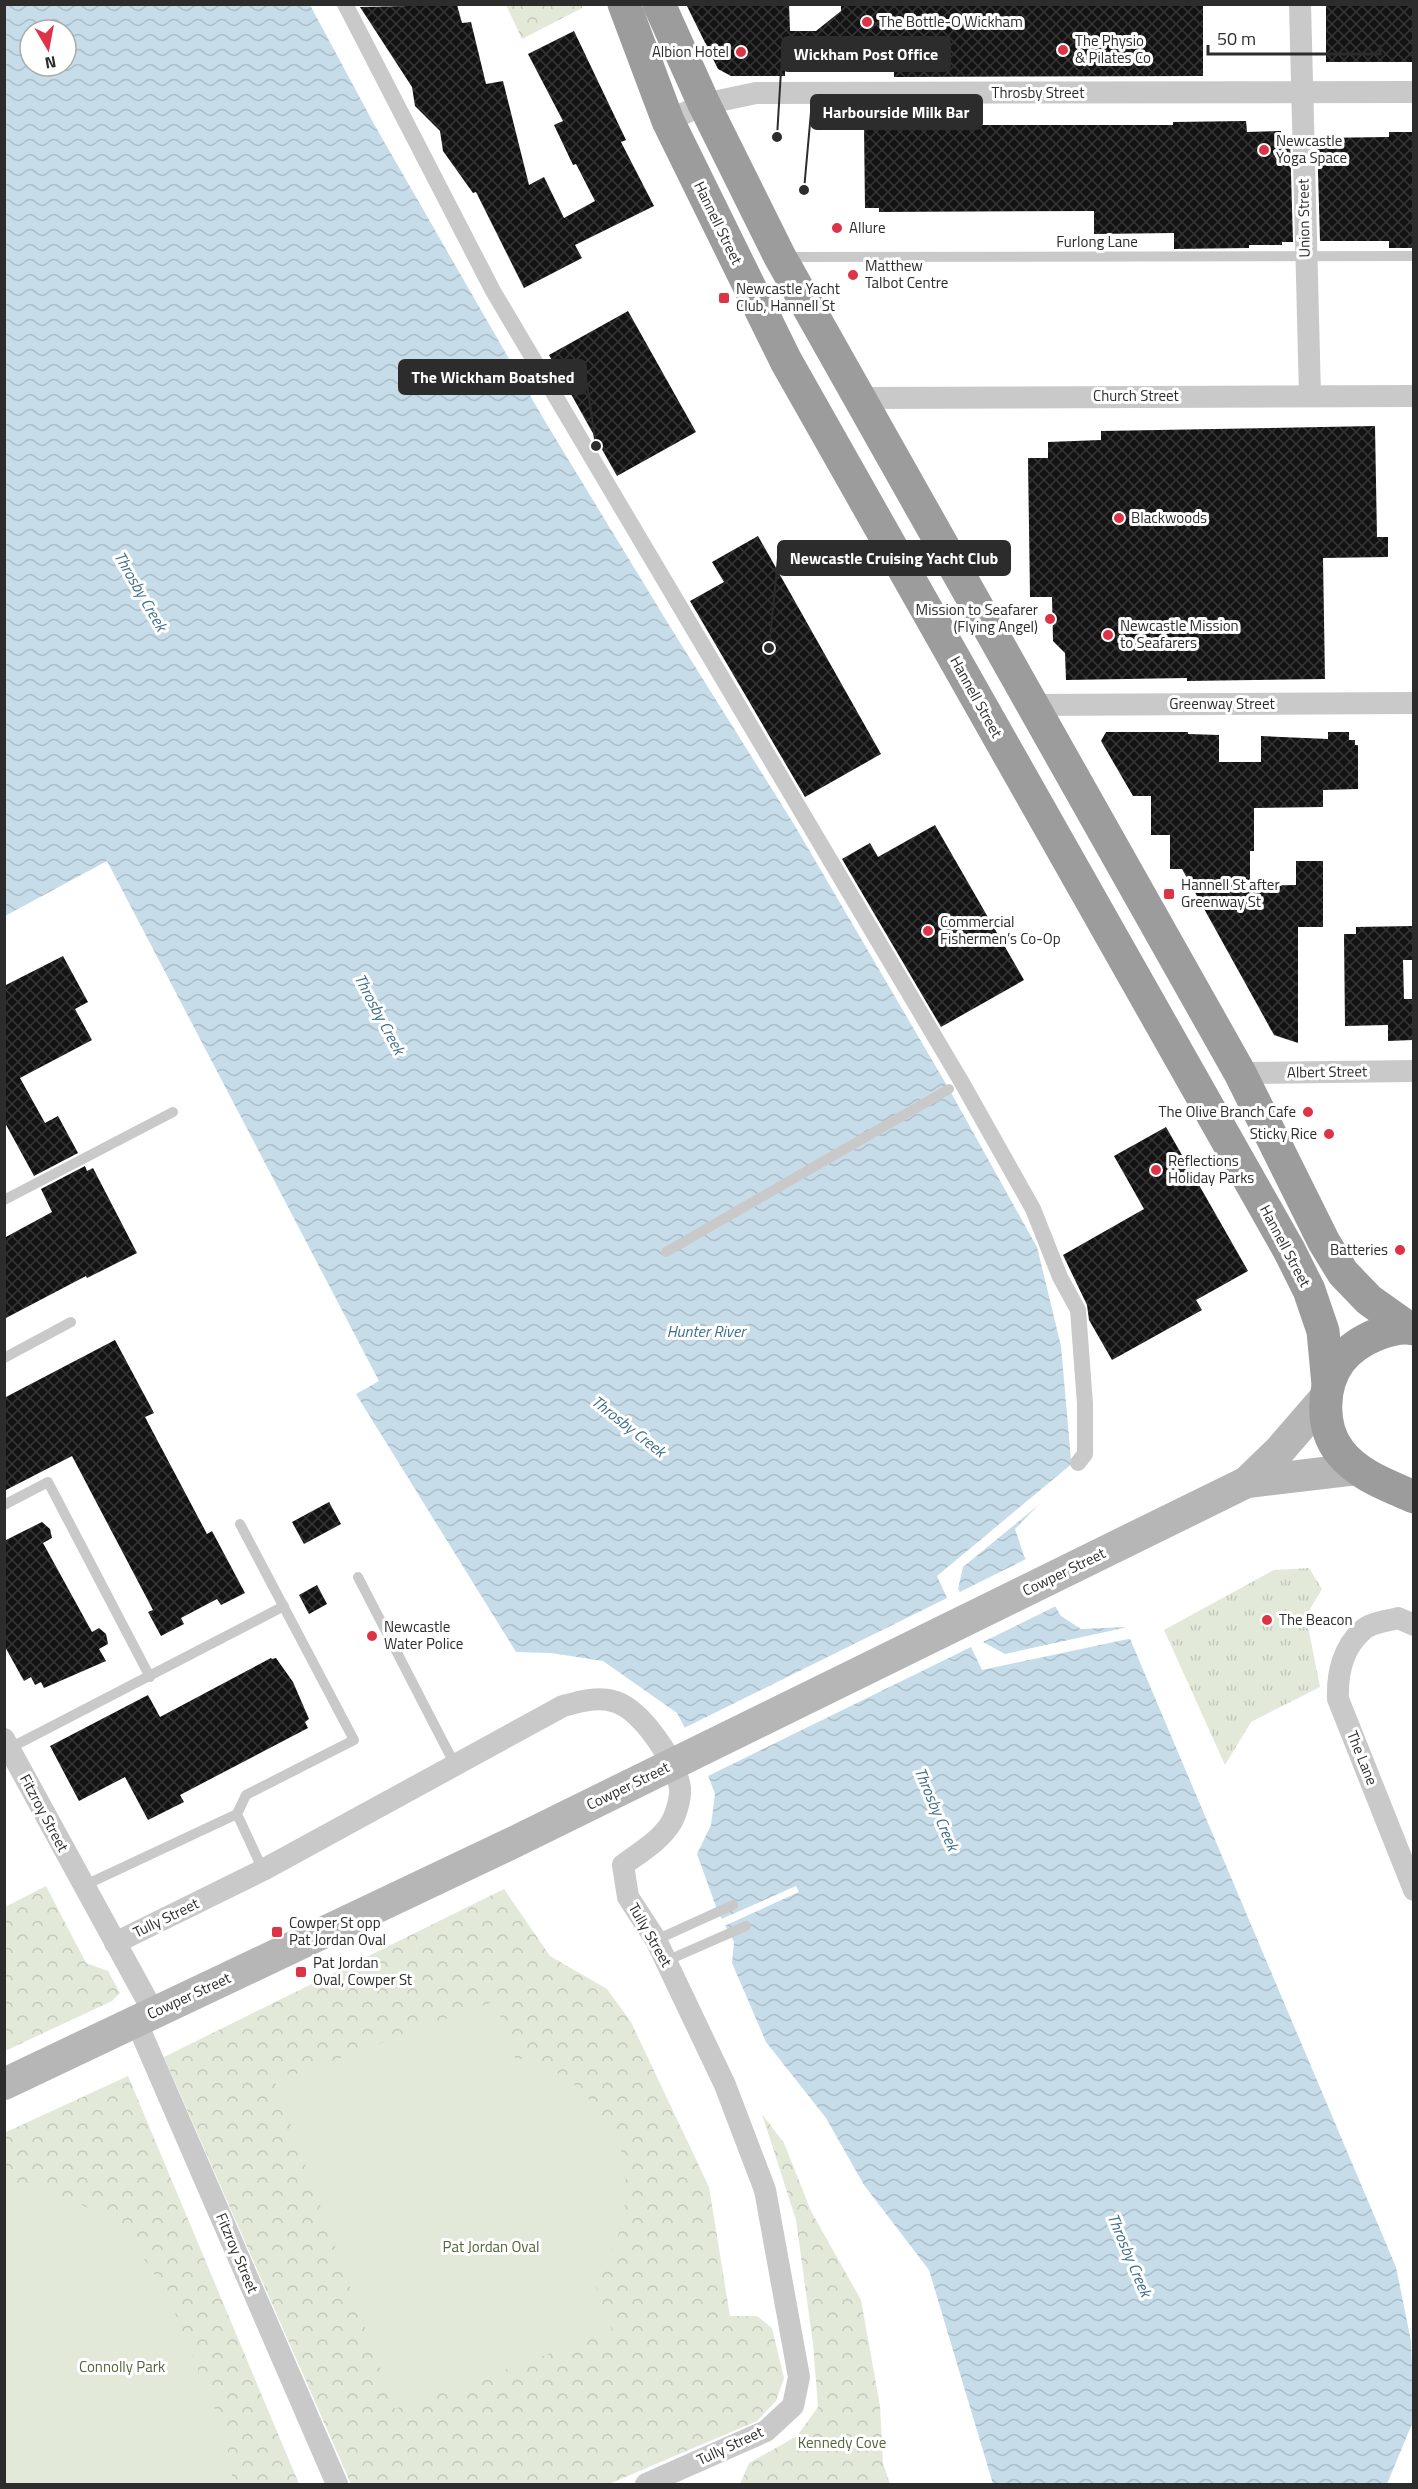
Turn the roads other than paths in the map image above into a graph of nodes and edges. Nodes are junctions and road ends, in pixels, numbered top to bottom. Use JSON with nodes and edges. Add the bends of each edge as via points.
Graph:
{"nodes":[{"id":1,"x":345,"y":4,"type":"edge"},
{"id":2,"x":624,"y":4,"type":"edge"},
{"id":3,"x":659,"y":4,"type":"edge"},
{"id":4,"x":1300,"y":4,"type":"edge"},
{"id":5,"x":1301,"y":92,"type":"junction"},
{"id":6,"x":1413,"y":92,"type":"edge"},
{"id":7,"x":704,"y":104,"type":"junction"},
{"id":8,"x":668,"y":121,"type":"junction"},
{"id":9,"x":1305,"y":256,"type":"junction"},
{"id":10,"x":1413,"y":256,"type":"edge"},
{"id":11,"x":780,"y":257,"type":"junction"},
{"id":12,"x":1310,"y":395,"type":"junction"},
{"id":13,"x":1413,"y":396,"type":"edge"},
{"id":14,"x":859,"y":398,"type":"junction"},
{"id":15,"x":1413,"y":703,"type":"edge"},
{"id":16,"x":1032,"y":705,"type":"junction"},
{"id":17,"x":1413,"y":1071,"type":"edge"},
{"id":18,"x":1240,"y":1073,"type":"junction"},
{"id":19,"x":949,"y":1089,"type":"dead end"},
{"id":20,"x":173,"y":1112,"type":"dead end"},
{"id":21,"x":4,"y":1200,"type":"edge"},
{"id":22,"x":666,"y":1252,"type":"dead end"},
{"id":23,"x":71,"y":1322,"type":"dead end"},
{"id":24,"x":1410,"y":1328,"type":"edge"},
{"id":25,"x":4,"y":1358,"type":"edge"},
{"id":26,"x":1327,"y":1392,"type":"junction"},
{"id":27,"x":1078,"y":1463,"type":"dead end"},
{"id":28,"x":1369,"y":1475,"type":"junction"},
{"id":29,"x":1247,"y":1482,"type":"junction"},
{"id":30,"x":1413,"y":1483,"type":"edge"},
{"id":31,"x":1413,"y":1497,"type":"edge"},
{"id":32,"x":4,"y":1505,"type":"edge"},
{"id":33,"x":240,"y":1524,"type":"dead end"},
{"id":34,"x":358,"y":1577,"type":"dead end"},
{"id":35,"x":284,"y":1606,"type":"junction"},
{"id":36,"x":1413,"y":1625,"type":"edge"},
{"id":37,"x":150,"y":1677,"type":"junction"},
{"id":38,"x":7,"y":1744,"type":"edge"},
{"id":39,"x":455,"y":1765,"type":"junction"},
{"id":40,"x":237,"y":1814,"type":"junction"},
{"id":41,"x":263,"y":1870,"type":"junction"},
{"id":42,"x":83,"y":1886,"type":"junction"},
{"id":43,"x":1413,"y":1890,"type":"edge"},
{"id":44,"x":733,"y":1905,"type":"dead end"},
{"id":45,"x":746,"y":1926,"type":"dead end"},
{"id":46,"x":656,"y":1940,"type":"junction"},
{"id":47,"x":115,"y":1943,"type":"junction"},
{"id":48,"x":666,"y":1962,"type":"junction"},
{"id":49,"x":145,"y":2017,"type":"junction"},
{"id":50,"x":4,"y":2084,"type":"edge"},
{"id":51,"x":337,"y":2484,"type":"edge"},
{"id":52,"x":646,"y":2484,"type":"edge"}],
"edges":[{"from":1,"to":27,"type":"street","via":[[493,291],[1033,1209],[1060,1277],[1078,1310],[1085,1404],[1085,1454]]},
{"from":2,"to":8,"type":"highway","name":"Hannell Street"},
{"from":3,"to":7,"type":"highway"},
{"from":4,"to":5,"type":"street","name":"Union Street"},
{"from":5,"to":6,"type":"street","name":"Throsby Street"},
{"from":5,"to":7,"type":"street","name":"Throsby Street","via":[[756,93]]},
{"from":5,"to":9,"type":"street","name":"Union Street"},
{"from":7,"to":8,"type":"street","name":"Throsby Street"},
{"from":7,"to":11,"type":"highway"},
{"from":8,"to":26,"type":"highway","name":"Hannell Street","via":[[786,361],[1289,1250],[1323,1331]]},
{"from":9,"to":10,"type":"lane","name":"Furlong Lane"},
{"from":9,"to":11,"type":"lane","name":"Furlong Lane"},
{"from":9,"to":12,"type":"street","name":"Union Street"},
{"from":11,"to":14,"type":"highway"},
{"from":12,"to":13,"type":"street","name":"Church Street"},
{"from":12,"to":14,"type":"street","name":"Church Street"},
{"from":14,"to":16,"type":"highway"},
{"from":15,"to":16,"type":"street","name":"Greenway Street"},
{"from":16,"to":18,"type":"highway"},
{"from":17,"to":18,"type":"street","name":"Albert Street"},
{"from":18,"to":24,"type":"highway","via":[[1343,1273],[1369,1300]]},
{"from":19,"to":22,"type":"lane"},
{"from":20,"to":21,"type":"lane"},
{"from":23,"to":25,"type":"lane"},
{"from":24,"to":26,"type":"highway","via":[[1385,1331],[1360,1342],[1340,1361]]},
{"from":26,"to":28,"type":"highway","name":"Hannell Street","via":[[1327,1425],[1338,1450]]},
{"from":26,"to":29,"type":"main road","name":"Cowper Street","via":[[1280,1450]]},
{"from":28,"to":29,"type":"main road","name":"Cowper Street"},
{"from":28,"to":30,"type":"highway"},
{"from":28,"to":31,"type":"highway"},
{"from":29,"to":49,"type":"main road","name":"Cowper Street","via":[[510,1844]]},
{"from":32,"to":37,"type":"lane","via":[[48,1482]]},
{"from":33,"to":35,"type":"lane"},
{"from":34,"to":39,"type":"lane"},
{"from":35,"to":37,"type":"lane"},
{"from":35,"to":40,"type":"lane","via":[[354,1740],[246,1795]]},
{"from":36,"to":43,"type":"street","name":"The Lane","via":[[1398,1618],[1364,1628],[1344,1656],[1337,1680],[1338,1699]]},
{"from":37,"to":38,"type":"lane"},
{"from":38,"to":42,"type":"street","name":"Fitzroy Street"},
{"from":39,"to":41,"type":"street","name":"Tully Street"},
{"from":39,"to":46,"type":"street","name":"Tully Street","via":[[562,1706],[595,1698],[617,1702],[636,1713],[651,1729],[680,1789],[672,1822],[661,1836],[623,1865],[628,1897]]},
{"from":40,"to":41,"type":"lane"},
{"from":40,"to":42,"type":"lane"},
{"from":41,"to":47,"type":"street","name":"Tully Street"},
{"from":42,"to":47,"type":"street","name":"Fitzroy Street"},
{"from":44,"to":46,"type":"lane"},
{"from":45,"to":48,"type":"lane"},
{"from":46,"to":48,"type":"street","name":"Tully Street"},
{"from":47,"to":49,"type":"street","name":"Fitzroy Street"},
{"from":48,"to":52,"type":"street","name":"Tully Street","via":[[725,2085],[765,2190],[799,2377],[794,2406],[766,2431]]},
{"from":49,"to":50,"type":"main road","name":"Cowper Street"},
{"from":49,"to":51,"type":"street","name":"Fitzroy Street"}]}
